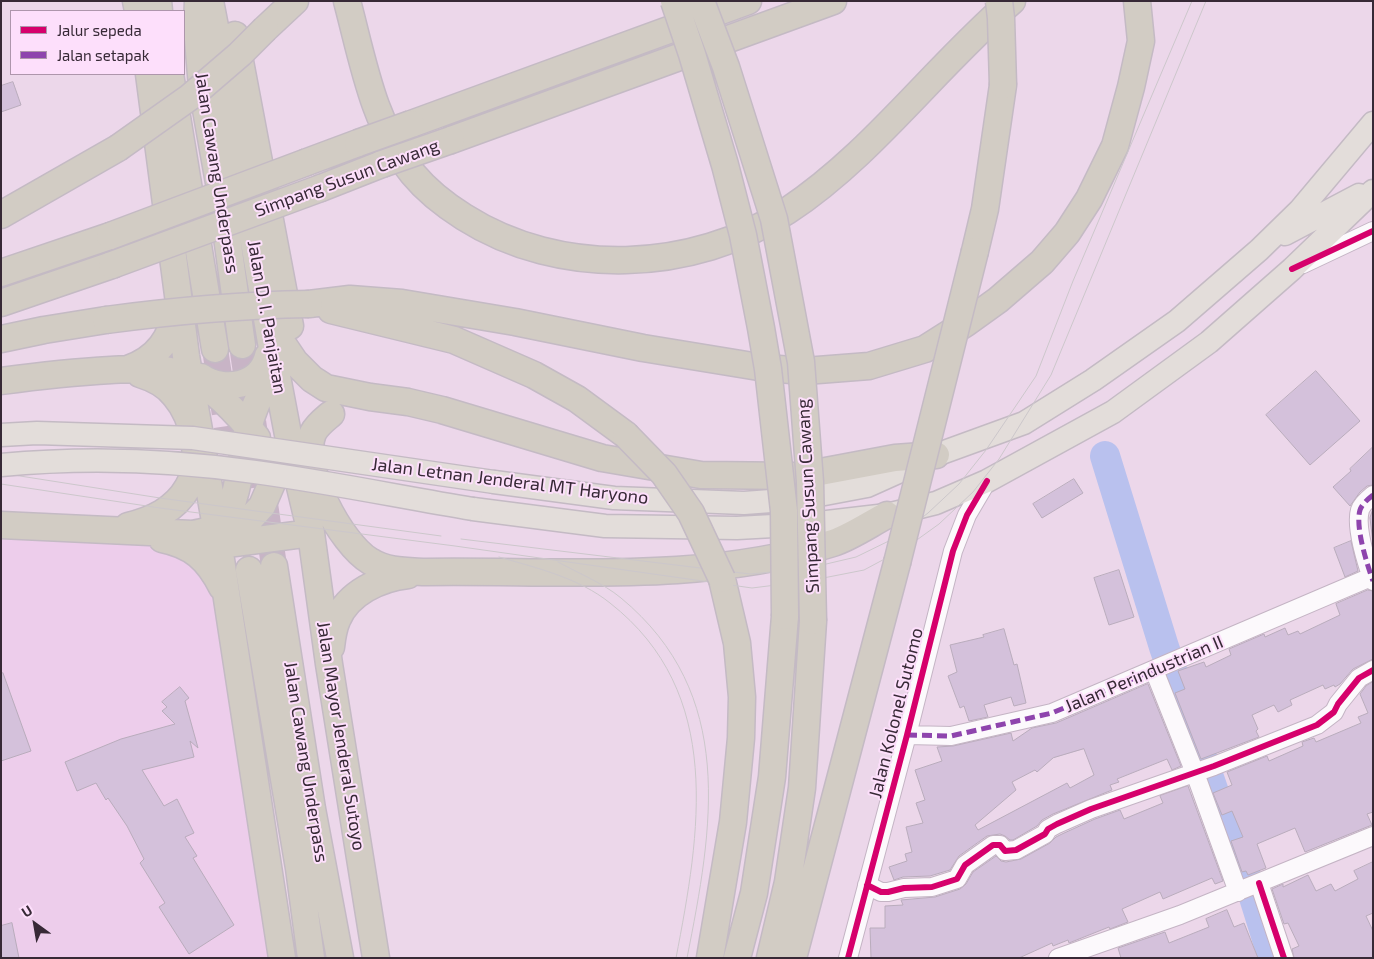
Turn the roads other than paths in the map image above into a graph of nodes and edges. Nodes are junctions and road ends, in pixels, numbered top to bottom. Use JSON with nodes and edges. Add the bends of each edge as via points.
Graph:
{"nodes":[{"id":1,"x":198,"y":1,"type":"edge"},
{"id":2,"x":210,"y":1,"type":"edge"},
{"id":3,"x":224,"y":1,"type":"edge"},
{"id":4,"x":288,"y":1,"type":"edge"},
{"id":5,"x":295,"y":1,"type":"edge"},
{"id":6,"x":347,"y":1,"type":"edge"},
{"id":7,"x":674,"y":1,"type":"edge"},
{"id":8,"x":701,"y":1,"type":"edge"},
{"id":9,"x":748,"y":1,"type":"edge"},
{"id":10,"x":833,"y":1,"type":"edge"},
{"id":11,"x":999,"y":1,"type":"edge"},
{"id":12,"x":1012,"y":1,"type":"edge"},
{"id":13,"x":1137,"y":1,"type":"edge"},
{"id":14,"x":265,"y":30,"type":"junction"},
{"id":15,"x":148,"y":75,"type":"edge"},
{"id":16,"x":170,"y":75,"type":"edge"},
{"id":17,"x":1373,"y":123,"type":"edge"},
{"id":18,"x":1373,"y":189,"type":"edge"},
{"id":19,"x":1,"y":214,"type":"edge"},
{"id":20,"x":1373,"y":231,"type":"edge"},
{"id":21,"x":1259,"y":250,"type":"junction"},
{"id":22,"x":1292,"y":269,"type":"junction"},
{"id":23,"x":1,"y":273,"type":"edge"},
{"id":24,"x":176,"y":278,"type":"junction"},
{"id":25,"x":1,"y":303,"type":"edge"},
{"id":26,"x":308,"y":304,"type":"junction"},
{"id":27,"x":268,"y":327,"type":"junction"},
{"id":28,"x":1,"y":340,"type":"edge"},
{"id":29,"x":242,"y":345,"type":"tunnel mouth"},
{"id":30,"x":215,"y":349,"type":"tunnel mouth"},
{"id":31,"x":188,"y":366,"type":"junction"},
{"id":32,"x":275,"y":366,"type":"junction"},
{"id":33,"x":127,"y":370,"type":"junction"},
{"id":34,"x":1,"y":381,"type":"edge"},
{"id":35,"x":370,"y":397,"type":"junction"},
{"id":36,"x":408,"y":402,"type":"junction"},
{"id":37,"x":331,"y":414,"type":"junction"},
{"id":38,"x":248,"y":426,"type":"junction"},
{"id":39,"x":1,"y":435,"type":"edge"},
{"id":40,"x":284,"y":455,"type":"junction"},
{"id":41,"x":936,"y":455,"type":"junction"},
{"id":42,"x":1,"y":465,"type":"edge"},
{"id":43,"x":987,"y":481,"type":"junction"},
{"id":44,"x":1373,"y":495,"type":"edge"},
{"id":45,"x":887,"y":515,"type":"junction"},
{"id":46,"x":309,"y":523,"type":"junction"},
{"id":47,"x":1,"y":525,"type":"edge"},
{"id":48,"x":115,"y":529,"type":"junction"},
{"id":49,"x":217,"y":536,"type":"junction"},
{"id":50,"x":426,"y":572,"type":"junction"},
{"id":51,"x":1372,"y":579,"type":"edge"},
{"id":52,"x":225,"y":592,"type":"junction"},
{"id":53,"x":329,"y":664,"type":"junction"},
{"id":54,"x":1158,"y":668,"type":"junction"},
{"id":55,"x":1373,"y":670,"type":"edge"},
{"id":56,"x":907,"y":735,"type":"junction"},
{"id":57,"x":1203,"y":770,"type":"junction"},
{"id":58,"x":1373,"y":836,"type":"edge"},
{"id":59,"x":867,"y":885,"type":"junction"},
{"id":60,"x":1248,"y":888,"type":"junction"},
{"id":61,"x":282,"y":958,"type":"edge"},
{"id":62,"x":311,"y":958,"type":"edge"},
{"id":63,"x":340,"y":958,"type":"edge"},
{"id":64,"x":376,"y":958,"type":"edge"},
{"id":65,"x":710,"y":958,"type":"edge"},
{"id":66,"x":737,"y":958,"type":"edge"},
{"id":67,"x":770,"y":958,"type":"edge"},
{"id":68,"x":793,"y":958,"type":"edge"},
{"id":69,"x":848,"y":958,"type":"edge"},
{"id":70,"x":1058,"y":958,"type":"edge"},
{"id":71,"x":1284,"y":958,"type":"edge"}],
"edges":[{"from":1,"to":29,"type":"highway","name":"Jalan Cawang Underpass","via":[[202,87]]},
{"from":2,"to":27,"type":"highway","name":"Jalan D. I. Panjaitan"},
{"from":3,"to":35,"type":"highway","via":[[239,54],[285,305],[295,342],[320,371]]},
{"from":4,"to":14,"type":"highway"},
{"from":5,"to":14,"type":"highway"},
{"from":6,"to":12,"type":"highway","via":[[379,117],[399,155],[431,193],[477,225],[517,242],[557,254],[628,260],[668,257],[719,244],[790,210],[840,170]]},
{"from":7,"to":66,"type":"highway","name":"Simpang Susun Cawang","bridge":true,"via":[[726,165],[743,235],[768,369],[784,511],[785,616],[772,777],[754,893]]},
{"from":8,"to":67,"type":"highway","name":"Simpang Susun Cawang","bridge":true,"via":[[726,67],[774,219],[801,362],[810,482],[813,621],[802,788],[788,882]]},
{"from":9,"to":23,"type":"highway","name":"Simpang Susun Cawang","bridge":true,"via":[[110,236]]},
{"from":10,"to":25,"type":"highway","name":"Simpang Susun Cawang","bridge":true},
{"from":11,"to":68,"type":"highway","bridge":true,"via":[[1003,84],[985,209],[897,563]]},
{"from":13,"to":26,"type":"highway","via":[[1141,41],[1127,104],[1115,146],[1089,199],[1067,233],[1042,262],[998,300],[925,349],[869,366],[804,371],[660,351],[402,303],[350,299]]},
{"from":14,"to":19,"type":"highway","bridge":true,"via":[[190,97],[118,148]]},
{"from":15,"to":24,"type":"highway"},
{"from":16,"to":30,"type":"highway","name":"Jalan Cawang Underpass"},
{"from":17,"to":21,"type":"main road","name":"Jalan Letnan Jenderal MT Haryono","via":[[1300,210]]},
{"from":18,"to":21,"type":"main road"},
{"from":18,"to":22,"type":"main road","name":"Jalan Letnan Jenderal MT Haryono"},
{"from":20,"to":22,"type":"street"},
{"from":21,"to":41,"type":"main road","name":"Jalan Letnan Jenderal MT Haryono","via":[[1177,320],[1093,380],[1024,423]]},
{"from":22,"to":43,"type":"main road","name":"Jalan Letnan Jenderal MT Haryono","via":[[1209,342],[1114,412]]},
{"from":24,"to":31,"type":"highway"},
{"from":24,"to":33,"type":"highway","via":[[174,318],[166,340],[141,365]]},
{"from":26,"to":28,"type":"highway","bridge":true,"via":[[163,312],[44,330]]},
{"from":26,"to":65,"type":"highway","bridge":true,"via":[[454,340],[534,375],[577,399],[626,435],[664,474],[691,514],[722,579],[737,643],[742,698],[732,822]]},
{"from":27,"to":31,"type":"highway","via":[[267,359],[250,380],[219,386],[207,382]]},
{"from":27,"to":32,"type":"highway","name":"Jalan D. I. Panjaitan"},
{"from":27,"to":35,"type":"highway","via":[[295,362],[320,384],[332,390]]},
{"from":31,"to":33,"type":"highway"},
{"from":31,"to":38,"type":"highway","name":"Jalan Mayor Jenderal Sutoyo"},
{"from":31,"to":49,"type":"highway"},
{"from":32,"to":38,"type":"highway"},
{"from":32,"to":40,"type":"highway","name":"Jalan D. I. Panjaitan"},
{"from":33,"to":34,"type":"highway","via":[[57,373]]},
{"from":33,"to":48,"type":"highway","via":[[162,383],[181,403],[191,427],[195,465],[188,488],[169,509]]},
{"from":35,"to":36,"type":"highway"},
{"from":36,"to":37,"type":"highway","via":[[363,403]]},
{"from":36,"to":41,"type":"highway","via":[[602,458],[701,475],[811,475],[895,458]]},
{"from":37,"to":40,"type":"highway","via":[[308,425]]},
{"from":37,"to":50,"type":"highway","via":[[318,425],[310,443],[312,464],[331,515],[348,541],[369,561],[393,570]]},
{"from":38,"to":40,"type":"highway","name":"Jalan Mayor Jenderal Sutoyo"},
{"from":38,"to":49,"type":"highway","via":[[233,504]]},
{"from":39,"to":41,"type":"main road","name":"Jalan Letnan Jenderal MT Haryono","bridge":true,"via":[[38,433],[193,438],[614,498],[744,503],[798,500],[867,486]]},
{"from":40,"to":46,"type":"highway","name":"Jalan Mayor Jenderal Sutoyo"},
{"from":40,"to":49,"type":"highway","via":[[256,513]]},
{"from":42,"to":45,"type":"main road","name":"Jalan Letnan Jenderal MT Haryono","bridge":true,"via":[[141,461],[255,472],[473,509],[605,526],[728,528],[810,524]]},
{"from":43,"to":45,"type":"main road","name":"Jalan Letnan Jenderal MT Haryono","via":[[936,503]]},
{"from":43,"to":56,"type":"street","name":"Jalan Kolonel Sutomo","via":[[967,515],[953,551]]},
{"from":44,"to":51,"type":"street","via":[[1360,509],[1359,521]]},
{"from":45,"to":50,"type":"highway","via":[[835,542],[747,562],[664,571]]},
{"from":46,"to":49,"type":"highway"},
{"from":46,"to":53,"type":"highway","name":"Jalan Mayor Jenderal Sutoyo"},
{"from":47,"to":48,"type":"highway"},
{"from":48,"to":49,"type":"highway","via":[[192,534],[208,531]]},
{"from":48,"to":52,"type":"highway","via":[[175,542],[191,549],[212,569]]},
{"from":49,"to":52,"type":"highway"},
{"from":50,"to":53,"type":"highway","via":[[402,575],[372,585],[350,601],[335,625]]},
{"from":51,"to":54,"type":"street","name":"Jalan Perindustrian II"},
{"from":52,"to":61,"type":"highway"},
{"from":53,"to":64,"type":"highway","name":"Jalan Mayor Jenderal Sutoyo"},
{"from":54,"to":56,"type":"street","name":"Jalan Perindustrian II","via":[[1052,713],[951,736]]},
{"from":54,"to":57,"type":"street"},
{"from":55,"to":57,"type":"street","via":[[1359,678],[1334,712],[1317,725]]},
{"from":56,"to":59,"type":"street","name":"Jalan Kolonel Sutomo"},
{"from":57,"to":59,"type":"street","via":[[1091,809],[1057,824],[1016,850],[1005,851],[1000,845],[993,845],[965,865],[957,878],[932,887],[881,892]]},
{"from":57,"to":60,"type":"street"},
{"from":58,"to":60,"type":"street"},
{"from":59,"to":69,"type":"street","name":"Jalan Kolonel Sutomo"},
{"from":60,"to":70,"type":"street"},
{"from":60,"to":71,"type":"street"},
{"from":62,"to":63,"type":"highway","name":"Jalan Cawang Underpass","via":[[262,568]]}]}
